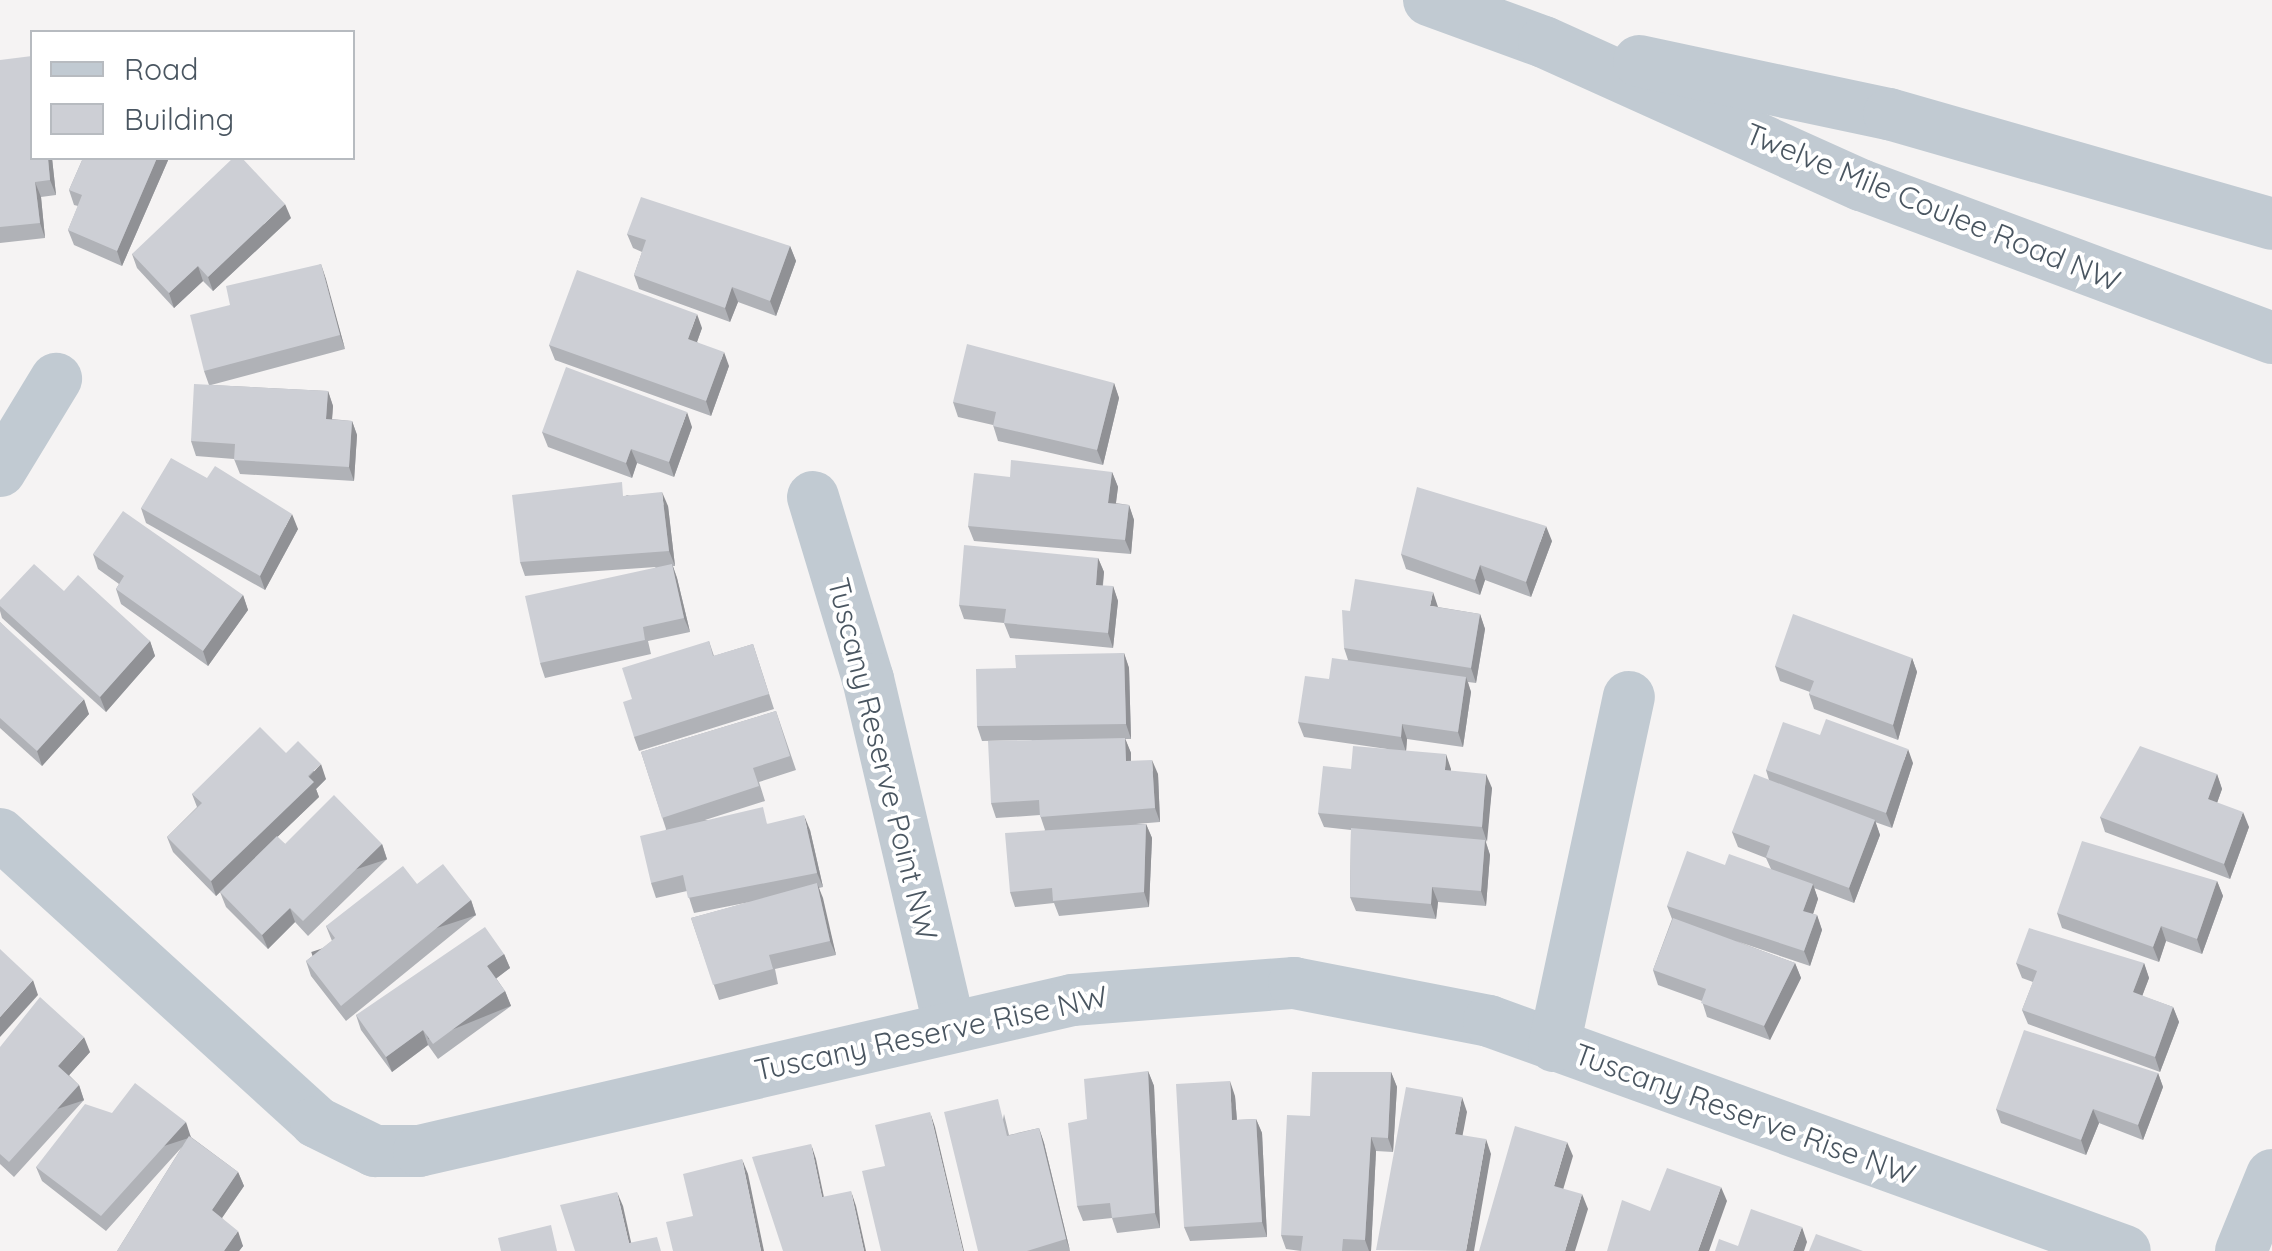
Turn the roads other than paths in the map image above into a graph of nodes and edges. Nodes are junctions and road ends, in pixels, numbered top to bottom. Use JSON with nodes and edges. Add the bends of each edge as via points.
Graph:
{"nodes":[{"id":1,"x":1428,"y":0,"type":"edge"},
{"id":2,"x":1544,"y":42,"type":"junction"},
{"id":3,"x":2272,"y":224,"type":"edge"},
{"id":4,"x":2094,"y":272,"type":"junction"},
{"id":5,"x":2272,"y":338,"type":"edge"},
{"id":6,"x":2272,"y":376,"type":"edge"},
{"id":7,"x":56,"y":378,"type":"dead end"},
{"id":8,"x":0,"y":471,"type":"edge"},
{"id":9,"x":813,"y":496,"type":"dead end"},
{"id":10,"x":1629,"y":697,"type":"dead end"},
{"id":11,"x":0,"y":834,"type":"edge"},
{"id":12,"x":949,"y":1022,"type":"junction"},
{"id":13,"x":1554,"y":1046,"type":"junction"},
{"id":14,"x":2272,"y":1175,"type":"edge"},
{"id":15,"x":2126,"y":1251,"type":"edge"},
{"id":16,"x":2241,"y":1251,"type":"edge"}],
"edges":[{"from":1,"to":2,"type":"street","name":"Twelve Mile Coulee Road NW"},
{"from":2,"to":3,"type":"street","name":"Twelve Mile Coulee Road NW","via":[[1889,114]]},
{"from":2,"to":4,"type":"street","name":"Twelve Mile Coulee Road NW","via":[[1861,185]]},
{"from":4,"to":5,"type":"street","name":"Twelve Mile Coulee Road NW"},
{"from":4,"to":6,"type":"street"},
{"from":7,"to":8,"type":"street"},
{"from":9,"to":12,"type":"street","name":"Tuscany Reserve Point NW","via":[[868,679]]},
{"from":10,"to":13,"type":"street"},
{"from":11,"to":12,"type":"street","name":"Tuscany Reserve Rise NW","via":[[316,1122],[375,1151],[419,1150]]},
{"from":12,"to":13,"type":"street","name":"Tuscany Reserve Rise NW","via":[[1155,988],[1294,983],[1424,1001]]},
{"from":13,"to":15,"type":"street","name":"Tuscany Reserve Rise NW"},
{"from":14,"to":16,"type":"street"}]}
